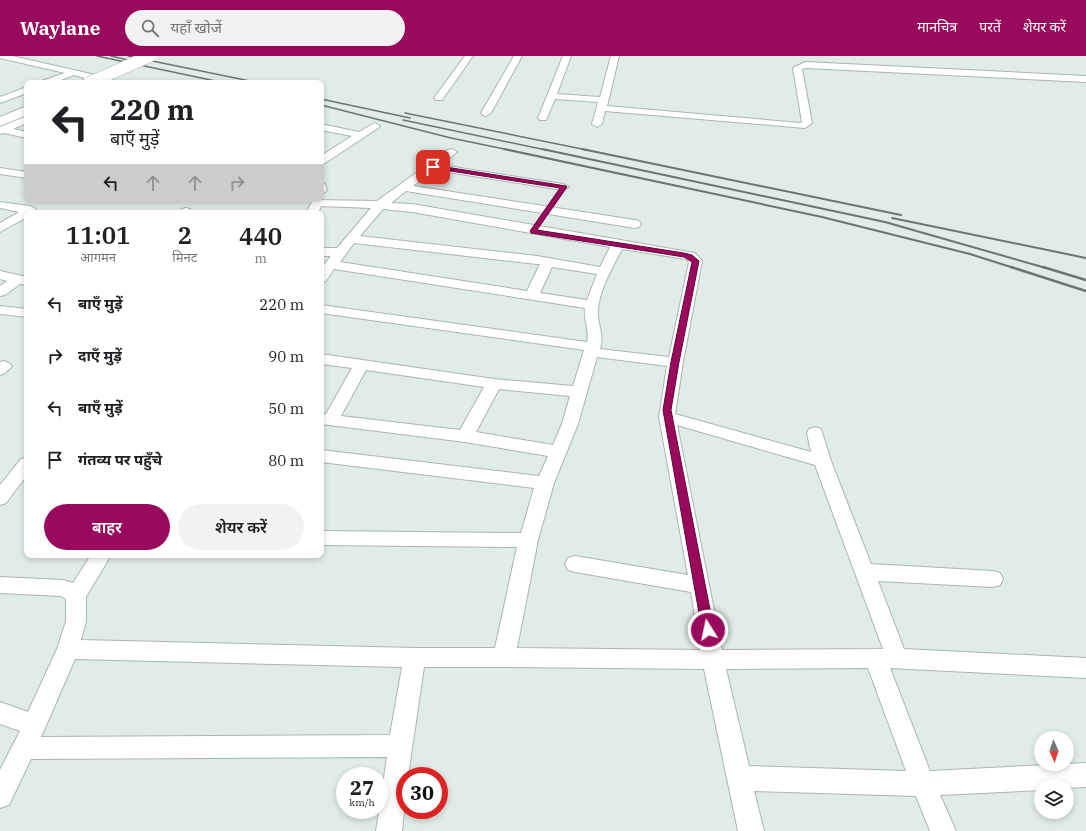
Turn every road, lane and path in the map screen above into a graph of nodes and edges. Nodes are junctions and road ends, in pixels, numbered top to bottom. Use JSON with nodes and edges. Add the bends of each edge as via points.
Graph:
{"nodes":[{"id":1,"x":32,"y":56,"type":"edge"},
{"id":2,"x":150,"y":56,"type":"edge"},
{"id":3,"x":469,"y":56,"type":"edge"},
{"id":4,"x":518,"y":56,"type":"edge"},
{"id":5,"x":567,"y":56,"type":"edge"},
{"id":6,"x":615,"y":56,"type":"edge"},
{"id":7,"x":1,"y":57,"type":"edge"},
{"id":8,"x":20,"y":60,"type":"junction"},
{"id":9,"x":937,"y":61,"type":"dead end"},
{"id":10,"x":74,"y":72,"type":"junction"},
{"id":11,"x":945,"y":72,"type":"junction"},
{"id":12,"x":1086,"y":79,"type":"edge"},
{"id":13,"x":53,"y":80,"type":"edge"},
{"id":14,"x":91,"y":80,"type":"edge"},
{"id":15,"x":24,"y":91,"type":"edge"},
{"id":16,"x":552,"y":96,"type":"junction"},
{"id":17,"x":439,"y":98,"type":"dead end"},
{"id":18,"x":1,"y":100,"type":"dead end"},
{"id":19,"x":602,"y":104,"type":"junction"},
{"id":20,"x":24,"y":107,"type":"edge"},
{"id":21,"x":24,"y":112,"type":"edge"},
{"id":22,"x":486,"y":113,"type":"dead end"},
{"id":23,"x":0,"y":118,"type":"edge"},
{"id":24,"x":543,"y":118,"type":"dead end"},
{"id":25,"x":24,"y":120,"type":"edge"},
{"id":26,"x":597,"y":124,"type":"dead end"},
{"id":27,"x":374,"y":126,"type":"dead end"},
{"id":28,"x":1,"y":128,"type":"edge"},
{"id":29,"x":324,"y":128,"type":"edge"},
{"id":30,"x":24,"y":134,"type":"edge"},
{"id":31,"x":360,"y":135,"type":"junction"},
{"id":32,"x":452,"y":152,"type":"dead end"},
{"id":33,"x":326,"y":154,"type":"edge"},
{"id":34,"x":433,"y":167,"type":"junction"},
{"id":35,"x":0,"y":171,"type":"edge"},
{"id":36,"x":24,"y":175,"type":"edge"},
{"id":37,"x":405,"y":188,"type":"junction"},
{"id":38,"x":324,"y":201,"type":"edge"},
{"id":39,"x":0,"y":205,"type":"edge"},
{"id":40,"x":380,"y":206,"type":"junction"},
{"id":41,"x":30,"y":210,"type":"edge"},
{"id":42,"x":548,"y":210,"type":"junction"},
{"id":43,"x":24,"y":214,"type":"edge"},
{"id":44,"x":634,"y":224,"type":"dead end"},
{"id":45,"x":0,"y":228,"type":"edge"},
{"id":46,"x":533,"y":231,"type":"junction"},
{"id":47,"x":350,"y":238,"type":"junction"},
{"id":48,"x":618,"y":245,"type":"junction"},
{"id":49,"x":324,"y":252,"type":"edge"},
{"id":50,"x":340,"y":252,"type":"junction"},
{"id":51,"x":548,"y":262,"type":"junction"},
{"id":52,"x":331,"y":265,"type":"junction"},
{"id":53,"x":605,"y":272,"type":"junction"},
{"id":54,"x":324,"y":274,"type":"edge"},
{"id":55,"x":0,"y":275,"type":"edge"},
{"id":56,"x":23,"y":280,"type":"edge"},
{"id":57,"x":0,"y":292,"type":"edge"},
{"id":58,"x":532,"y":295,"type":"junction"},
{"id":59,"x":593,"y":305,"type":"junction"},
{"id":60,"x":324,"y":309,"type":"edge"},
{"id":61,"x":0,"y":310,"type":"edge"},
{"id":62,"x":24,"y":313,"type":"edge"},
{"id":63,"x":592,"y":349,"type":"junction"},
{"id":64,"x":324,"y":359,"type":"edge"},
{"id":65,"x":675,"y":362,"type":"junction"},
{"id":66,"x":361,"y":365,"type":"junction"},
{"id":67,"x":494,"y":384,"type":"junction"},
{"id":68,"x":579,"y":392,"type":"junction"},
{"id":69,"x":668,"y":417,"type":"junction"},
{"id":70,"x":326,"y":420,"type":"edge"},
{"id":71,"x":815,"y":433,"type":"dead end"},
{"id":72,"x":465,"y":436,"type":"junction"},
{"id":73,"x":559,"y":452,"type":"junction"},
{"id":74,"x":324,"y":456,"type":"edge"},
{"id":75,"x":822,"y":461,"type":"junction"},
{"id":76,"x":24,"y":465,"type":"edge"},
{"id":77,"x":8,"y":478,"type":"edge"},
{"id":78,"x":545,"y":483,"type":"junction"},
{"id":79,"x":0,"y":498,"type":"edge"},
{"id":80,"x":324,"y":538,"type":"edge"},
{"id":81,"x":528,"y":540,"type":"junction"},
{"id":82,"x":99,"y":558,"type":"edge"},
{"id":83,"x":575,"y":564,"type":"dead end"},
{"id":84,"x":864,"y":572,"type":"junction"},
{"id":85,"x":993,"y":579,"type":"dead end"},
{"id":86,"x":0,"y":585,"type":"edge"},
{"id":87,"x":700,"y":585,"type":"junction"},
{"id":88,"x":76,"y":596,"type":"junction"},
{"id":89,"x":68,"y":649,"type":"junction"},
{"id":90,"x":504,"y":657,"type":"junction"},
{"id":91,"x":415,"y":658,"type":"junction"},
{"id":92,"x":886,"y":658,"type":"junction"},
{"id":93,"x":713,"y":660,"type":"junction"},
{"id":94,"x":1086,"y":668,"type":"edge"},
{"id":95,"x":0,"y":714,"type":"edge"},
{"id":96,"x":34,"y":725,"type":"junction"},
{"id":97,"x":400,"y":746,"type":"junction"},
{"id":98,"x":24,"y":748,"type":"junction"},
{"id":99,"x":1086,"y":774,"type":"edge"},
{"id":100,"x":739,"y":778,"type":"junction"},
{"id":101,"x":923,"y":784,"type":"junction"},
{"id":102,"x":0,"y":796,"type":"edge"},
{"id":103,"x":389,"y":831,"type":"edge"},
{"id":104,"x":751,"y":831,"type":"edge"},
{"id":105,"x":943,"y":831,"type":"edge"}],
"edges":[{"from":1,"to":8,"type":"street"},
{"from":2,"to":14,"type":"highway","bridge":true},
{"from":3,"to":17,"type":"street"},
{"from":4,"to":22,"type":"street"},
{"from":5,"to":16,"type":"street"},
{"from":6,"to":19,"type":"street"},
{"from":7,"to":8,"type":"street"},
{"from":8,"to":10,"type":"street"},
{"from":9,"to":11,"type":"street"},
{"from":10,"to":13,"type":"street"},
{"from":10,"to":14,"type":"street"},
{"from":11,"to":12,"type":"street"},
{"from":11,"to":19,"type":"street","via":[[800,66],[797,68],[807,123],[798,126]]},
{"from":15,"to":18,"type":"street"},
{"from":16,"to":19,"type":"street"},
{"from":16,"to":24,"type":"street"},
{"from":19,"to":26,"type":"street"},
{"from":20,"to":23,"type":"street"},
{"from":21,"to":28,"type":"highway"},
{"from":25,"to":28,"type":"street"},
{"from":27,"to":31,"type":"street"},
{"from":28,"to":30,"type":"street"},
{"from":29,"to":31,"type":"street"},
{"from":31,"to":33,"type":"street"},
{"from":32,"to":34,"type":"street"},
{"from":34,"to":37,"type":"street"},
{"from":34,"to":42,"type":"street","via":[[567,183]]},
{"from":35,"to":36,"type":"street"},
{"from":37,"to":40,"type":"street"},
{"from":37,"to":42,"type":"street"},
{"from":38,"to":40,"type":"street"},
{"from":39,"to":41,"type":"street"},
{"from":40,"to":46,"type":"street","via":[[412,208]]},
{"from":40,"to":47,"type":"street"},
{"from":42,"to":44,"type":"street"},
{"from":42,"to":46,"type":"street"},
{"from":43,"to":45,"type":"street"},
{"from":46,"to":48,"type":"street"},
{"from":47,"to":50,"type":"street"},
{"from":47,"to":51,"type":"street"},
{"from":48,"to":53,"type":"street"},
{"from":48,"to":65,"type":"street","via":[[690,256],[696,261]]},
{"from":49,"to":50,"type":"street"},
{"from":50,"to":52,"type":"street"},
{"from":51,"to":53,"type":"street"},
{"from":51,"to":58,"type":"street"},
{"from":52,"to":54,"type":"street"},
{"from":52,"to":58,"type":"street"},
{"from":53,"to":59,"type":"street"},
{"from":55,"to":56,"type":"street"},
{"from":56,"to":57,"type":"street"},
{"from":58,"to":59,"type":"street"},
{"from":59,"to":63,"type":"street","via":[[591,314],[595,330]]},
{"from":60,"to":63,"type":"street"},
{"from":61,"to":62,"type":"street"},
{"from":63,"to":65,"type":"street"},
{"from":63,"to":68,"type":"street"},
{"from":64,"to":66,"type":"street"},
{"from":65,"to":69,"type":"street"},
{"from":66,"to":67,"type":"street"},
{"from":66,"to":70,"type":"street"},
{"from":67,"to":68,"type":"street"},
{"from":67,"to":72,"type":"street"},
{"from":68,"to":73,"type":"street"},
{"from":69,"to":75,"type":"street"},
{"from":69,"to":87,"type":"street"},
{"from":70,"to":72,"type":"street"},
{"from":71,"to":75,"type":"street"},
{"from":72,"to":73,"type":"street"},
{"from":73,"to":78,"type":"street"},
{"from":74,"to":78,"type":"street"},
{"from":75,"to":84,"type":"street"},
{"from":76,"to":77,"type":"street"},
{"from":77,"to":79,"type":"street"},
{"from":78,"to":81,"type":"street"},
{"from":80,"to":81,"type":"street"},
{"from":81,"to":90,"type":"street"},
{"from":82,"to":88,"type":"street"},
{"from":83,"to":87,"type":"street"},
{"from":84,"to":85,"type":"street"},
{"from":84,"to":92,"type":"street"},
{"from":86,"to":88,"type":"street","via":[[63,588]]},
{"from":87,"to":93,"type":"street"},
{"from":88,"to":89,"type":"street","via":[[76,621]]},
{"from":89,"to":91,"type":"street"},
{"from":89,"to":96,"type":"street"},
{"from":90,"to":91,"type":"street"},
{"from":90,"to":93,"type":"street"},
{"from":91,"to":97,"type":"street"},
{"from":92,"to":93,"type":"street"},
{"from":92,"to":94,"type":"street"},
{"from":92,"to":101,"type":"street"},
{"from":93,"to":100,"type":"street"},
{"from":95,"to":96,"type":"street"},
{"from":96,"to":98,"type":"street"},
{"from":97,"to":98,"type":"street"},
{"from":97,"to":103,"type":"street"},
{"from":98,"to":102,"type":"street"},
{"from":99,"to":101,"type":"street"},
{"from":100,"to":101,"type":"street"},
{"from":100,"to":104,"type":"street"},
{"from":101,"to":105,"type":"street"}]}
